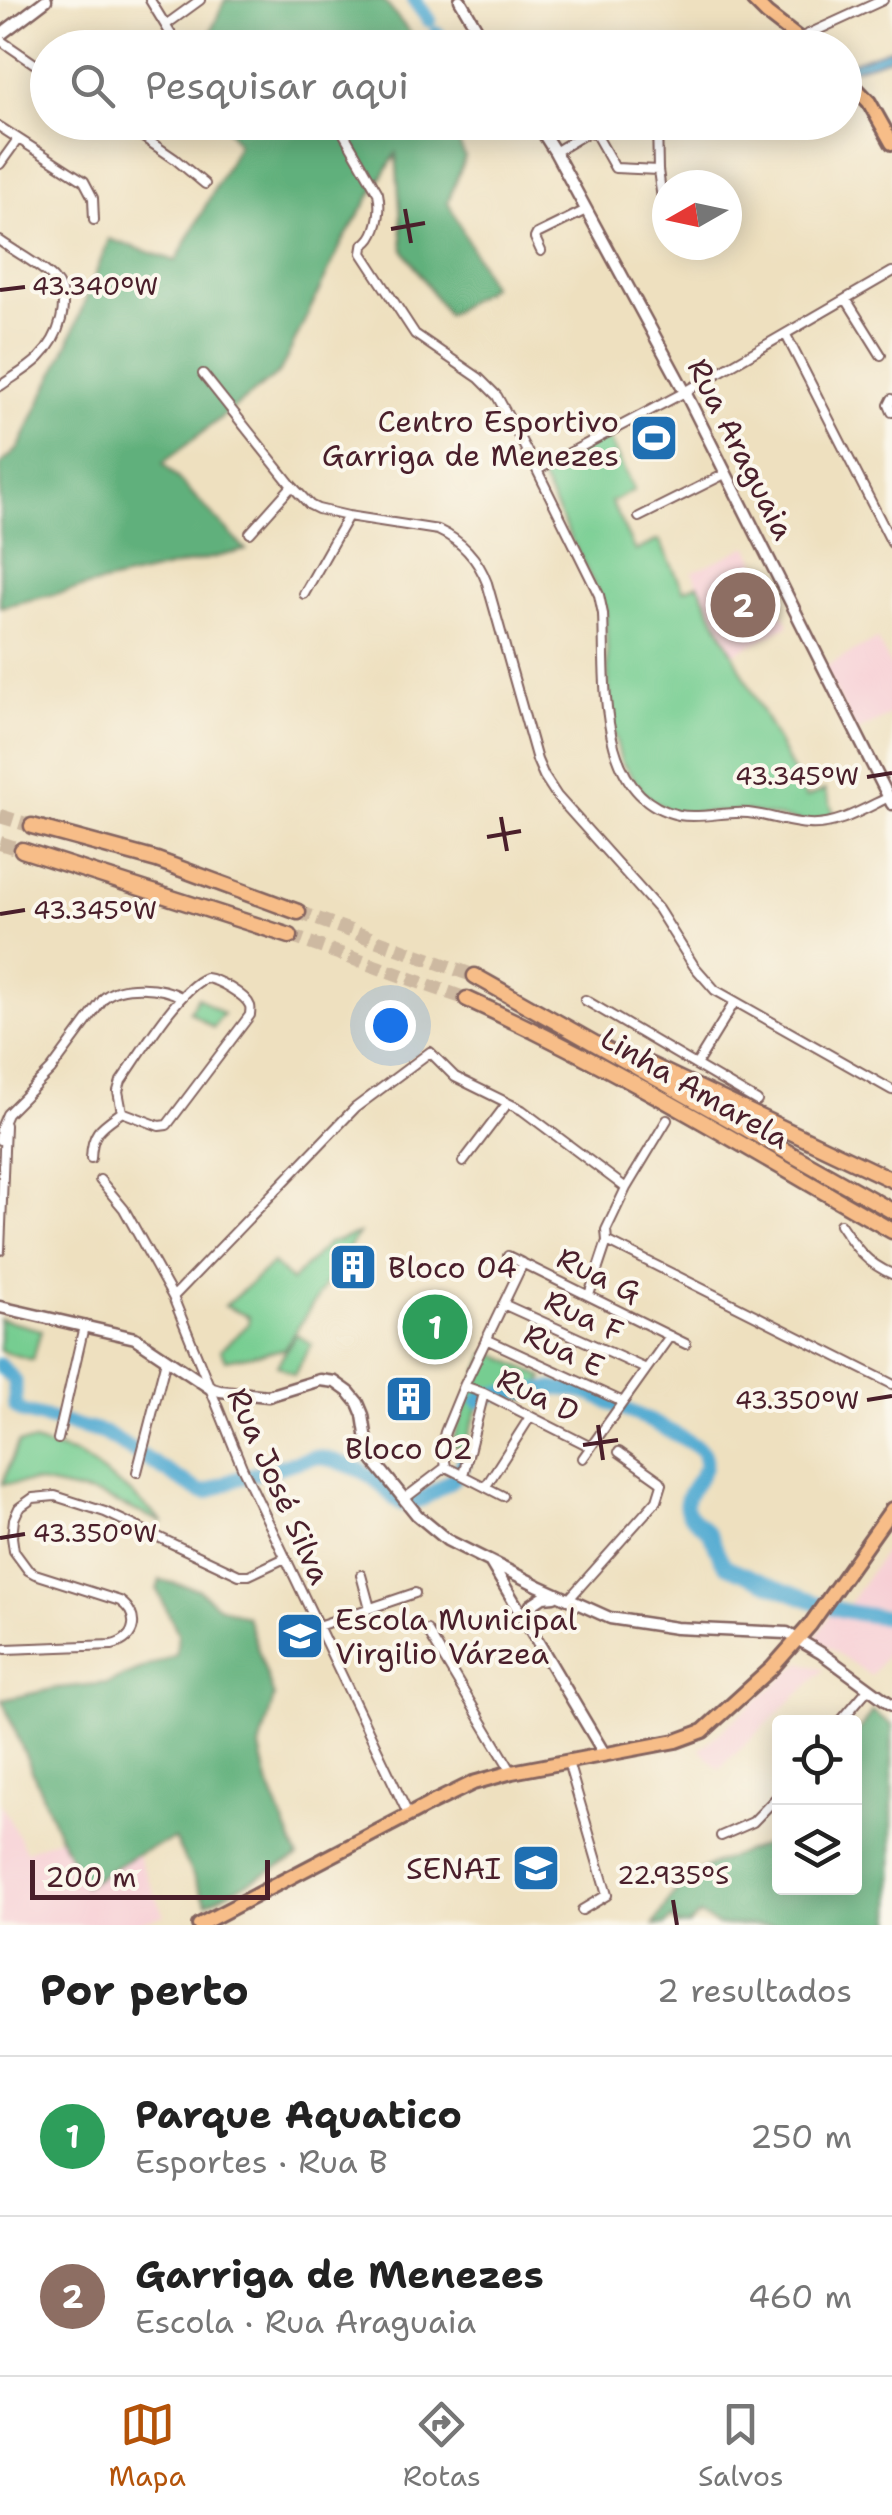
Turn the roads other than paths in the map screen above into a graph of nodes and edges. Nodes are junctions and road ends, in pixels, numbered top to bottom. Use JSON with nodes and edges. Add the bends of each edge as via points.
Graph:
{"nodes":[{"id":1,"x":46,"y":0,"type":"edge"},
{"id":2,"x":150,"y":0,"type":"edge"},
{"id":3,"x":200,"y":0,"type":"edge"},
{"id":4,"x":460,"y":0,"type":"edge"},
{"id":5,"x":753,"y":0,"type":"edge"},
{"id":6,"x":883,"y":0,"type":"edge"},
{"id":7,"x":167,"y":24,"type":"junction"},
{"id":8,"x":170,"y":30,"type":"edge"},
{"id":9,"x":478,"y":30,"type":"edge"},
{"id":10,"x":789,"y":30,"type":"edge"},
{"id":11,"x":817,"y":30,"type":"edge"},
{"id":12,"x":1,"y":42,"type":"edge"},
{"id":13,"x":30,"y":61,"type":"edge"},
{"id":14,"x":862,"y":95,"type":"edge"},
{"id":15,"x":0,"y":127,"type":"edge"},
{"id":16,"x":18,"y":139,"type":"junction"},
{"id":17,"x":147,"y":140,"type":"edge"},
{"id":18,"x":348,"y":140,"type":"edge"},
{"id":19,"x":547,"y":140,"type":"edge"},
{"id":20,"x":573,"y":140,"type":"edge"},
{"id":21,"x":601,"y":140,"type":"edge"},
{"id":22,"x":657,"y":140,"type":"edge"},
{"id":23,"x":892,"y":143,"type":"edge"},
{"id":24,"x":555,"y":152,"type":"junction"},
{"id":25,"x":0,"y":164,"type":"edge"},
{"id":26,"x":658,"y":170,"type":"joint"},
{"id":27,"x":205,"y":184,"type":"dead end"},
{"id":28,"x":586,"y":210,"type":"junction"},
{"id":29,"x":94,"y":220,"type":"dead end"},
{"id":30,"x":0,"y":241,"type":"edge"},
{"id":31,"x":541,"y":251,"type":"dead end"},
{"id":32,"x":892,"y":272,"type":"edge"},
{"id":33,"x":846,"y":299,"type":"junction"},
{"id":34,"x":786,"y":334,"type":"junction"},
{"id":35,"x":880,"y":355,"type":"dead end"},
{"id":36,"x":202,"y":374,"type":"dead end"},
{"id":37,"x":0,"y":386,"type":"edge"},
{"id":38,"x":685,"y":392,"type":"junction"},
{"id":39,"x":892,"y":399,"type":"edge"},
{"id":40,"x":892,"y":412,"type":"edge"},
{"id":41,"x":536,"y":470,"type":"junction"},
{"id":42,"x":725,"y":474,"type":"junction"},
{"id":43,"x":292,"y":486,"type":"junction"},
{"id":44,"x":348,"y":516,"type":"junction"},
{"id":45,"x":638,"y":518,"type":"dead end"},
{"id":46,"x":250,"y":533,"type":"dead end"},
{"id":47,"x":892,"y":543,"type":"edge"},
{"id":48,"x":304,"y":594,"type":"dead end"},
{"id":49,"x":890,"y":800,"type":"edge"},
{"id":50,"x":32,"y":826,"type":"tunnel mouth"},
{"id":51,"x":22,"y":850,"type":"tunnel mouth"},
{"id":52,"x":298,"y":912,"type":"tunnel mouth"},
{"id":53,"x":290,"y":936,"type":"tunnel mouth"},
{"id":54,"x":475,"y":976,"type":"tunnel mouth"},
{"id":55,"x":181,"y":997,"type":"junction"},
{"id":56,"x":467,"y":999,"type":"tunnel mouth"},
{"id":57,"x":585,"y":1000,"type":"dead end"},
{"id":58,"x":734,"y":1002,"type":"junction"},
{"id":59,"x":594,"y":1042,"type":"junction"},
{"id":60,"x":696,"y":1065,"type":"junction"},
{"id":61,"x":892,"y":1090,"type":"edge"},
{"id":62,"x":757,"y":1101,"type":"dead end"},
{"id":63,"x":507,"y":1104,"type":"junction"},
{"id":64,"x":122,"y":1112,"type":"junction"},
{"id":65,"x":5,"y":1120,"type":"junction"},
{"id":66,"x":667,"y":1120,"type":"dead end"},
{"id":67,"x":0,"y":1140,"type":"edge"},
{"id":68,"x":91,"y":1158,"type":"dead end"},
{"id":69,"x":2,"y":1162,"type":"edge"},
{"id":70,"x":462,"y":1162,"type":"dead end"},
{"id":71,"x":100,"y":1180,"type":"dead end"},
{"id":72,"x":892,"y":1180,"type":"edge"},
{"id":73,"x":626,"y":1188,"type":"junction"},
{"id":74,"x":892,"y":1211,"type":"edge"},
{"id":75,"x":1,"y":1223,"type":"edge"},
{"id":76,"x":840,"y":1224,"type":"dead end"},
{"id":77,"x":892,"y":1231,"type":"edge"},
{"id":78,"x":607,"y":1241,"type":"junction"},
{"id":79,"x":0,"y":1250,"type":"edge"},
{"id":80,"x":508,"y":1256,"type":"dead end"},
{"id":81,"x":523,"y":1263,"type":"junction"},
{"id":82,"x":892,"y":1274,"type":"edge"},
{"id":83,"x":589,"y":1295,"type":"junction"},
{"id":84,"x":174,"y":1297,"type":"junction"},
{"id":85,"x":503,"y":1304,"type":"junction"},
{"id":86,"x":0,"y":1307,"type":"edge"},
{"id":87,"x":84,"y":1326,"type":"junction"},
{"id":88,"x":670,"y":1336,"type":"junction"},
{"id":89,"x":486,"y":1339,"type":"junction"},
{"id":90,"x":686,"y":1344,"type":"dead end"},
{"id":91,"x":166,"y":1360,"type":"junction"},
{"id":92,"x":646,"y":1370,"type":"junction"},
{"id":93,"x":892,"y":1384,"type":"edge"},
{"id":94,"x":464,"y":1386,"type":"junction"},
{"id":95,"x":210,"y":1388,"type":"junction"},
{"id":96,"x":484,"y":1393,"type":"junction"},
{"id":97,"x":623,"y":1402,"type":"junction"},
{"id":98,"x":530,"y":1417,"type":"junction"},
{"id":99,"x":58,"y":1439,"type":"dead end"},
{"id":100,"x":591,"y":1447,"type":"junction"},
{"id":101,"x":619,"y":1452,"type":"dead end"},
{"id":102,"x":583,"y":1458,"type":"dead end"},
{"id":103,"x":455,"y":1471,"type":"junction"},
{"id":104,"x":138,"y":1472,"type":"dead end"},
{"id":105,"x":486,"y":1486,"type":"junction"},
{"id":106,"x":502,"y":1496,"type":"dead end"},
{"id":107,"x":404,"y":1499,"type":"junction"},
{"id":108,"x":892,"y":1509,"type":"edge"},
{"id":109,"x":285,"y":1558,"type":"junction"},
{"id":110,"x":490,"y":1562,"type":"junction"},
{"id":111,"x":361,"y":1575,"type":"dead end"},
{"id":112,"x":415,"y":1593,"type":"dead end"},
{"id":113,"x":564,"y":1598,"type":"junction"},
{"id":114,"x":370,"y":1608,"type":"junction"},
{"id":115,"x":318,"y":1626,"type":"junction"},
{"id":116,"x":529,"y":1626,"type":"junction"},
{"id":117,"x":427,"y":1630,"type":"dead end"},
{"id":118,"x":798,"y":1639,"type":"junction"},
{"id":119,"x":6,"y":1649,"type":"dead end"},
{"id":120,"x":868,"y":1689,"type":"junction"},
{"id":121,"x":892,"y":1706,"type":"edge"},
{"id":122,"x":846,"y":1715,"type":"edge"},
{"id":123,"x":604,"y":1755,"type":"junction"},
{"id":124,"x":568,"y":1762,"type":"junction"},
{"id":125,"x":512,"y":1772,"type":"junction"},
{"id":126,"x":772,"y":1802,"type":"edge"},
{"id":127,"x":408,"y":1816,"type":"junction"},
{"id":128,"x":721,"y":1836,"type":"dead end"},
{"id":129,"x":582,"y":1910,"type":"dead end"},
{"id":130,"x":199,"y":1925,"type":"edge"}],
"edges":[{"from":1,"to":12,"type":"street"},
{"from":2,"to":7,"type":"street"},
{"from":3,"to":7,"type":"street"},
{"from":4,"to":9,"type":"street"},
{"from":5,"to":10,"type":"main road"},
{"from":6,"to":11,"type":"street"},
{"from":7,"to":8,"type":"street"},
{"from":12,"to":13,"type":"street"},
{"from":14,"to":23,"type":"main road"},
{"from":15,"to":16,"type":"street"},
{"from":16,"to":25,"type":"street"},
{"from":16,"to":29,"type":"street","via":[[84,181]]},
{"from":17,"to":27,"type":"street"},
{"from":18,"to":41,"type":"street","via":[[380,200],[362,253],[414,334],[496,396]]},
{"from":19,"to":24,"type":"street","name":"Rua Araguaia"},
{"from":20,"to":24,"type":"street"},
{"from":21,"to":26,"type":"street","via":[[615,168]]},
{"from":22,"to":26,"type":"street"},
{"from":24,"to":28,"type":"street","name":"Rua Araguaia"},
{"from":28,"to":31,"type":"street","via":[[536,234]]},
{"from":28,"to":38,"type":"street","name":"Rua Araguaia"},
{"from":30,"to":37,"type":"street","via":[[52,277],[63,310],[43,355]]},
{"from":32,"to":33,"type":"street"},
{"from":33,"to":34,"type":"street"},
{"from":33,"to":35,"type":"street"},
{"from":34,"to":38,"type":"street"},
{"from":34,"to":47,"type":"street"},
{"from":36,"to":43,"type":"street"},
{"from":38,"to":41,"type":"street"},
{"from":38,"to":42,"type":"street","name":"Rua Araguaia"},
{"from":39,"to":40,"type":"street"},
{"from":41,"to":49,"type":"street","via":[[599,595],[611,738],[620,766],[642,796],[679,815],[743,813],[814,824]]},
{"from":42,"to":45,"type":"street"},
{"from":42,"to":49,"type":"street","name":"Rua Araguaia"},
{"from":43,"to":44,"type":"street","via":[[318,509]]},
{"from":43,"to":46,"type":"street"},
{"from":44,"to":48,"type":"street"},
{"from":44,"to":58,"type":"street","via":[[438,530],[474,557],[544,776],[658,909],[706,981]]},
{"from":50,"to":52,"type":"highway","via":[[157,860]]},
{"from":51,"to":53,"type":"highway"},
{"from":54,"to":59,"type":"highway","name":"Linha Amarela"},
{"from":55,"to":64,"type":"street","via":[[120,1082]]},
{"from":55,"to":64,"type":"street","via":[[198,981],[213,978],[247,1000],[250,1015],[167,1124]]},
{"from":55,"to":65,"type":"street","via":[[160,989],[111,992]]},
{"from":56,"to":77,"type":"highway","name":"Linha Amarela","via":[[624,1077]]},
{"from":57,"to":60,"type":"street"},
{"from":58,"to":60,"type":"street"},
{"from":58,"to":61,"type":"street"},
{"from":59,"to":72,"type":"highway"},
{"from":59,"to":74,"type":"highway","name":"Linha Amarela"},
{"from":60,"to":62,"type":"street"},
{"from":63,"to":70,"type":"street"},
{"from":63,"to":73,"type":"street"},
{"from":63,"to":84,"type":"street","via":[[456,1077],[430,1052],[355,1108]]},
{"from":64,"to":68,"type":"street","via":[[98,1128]]},
{"from":65,"to":67,"type":"street"},
{"from":65,"to":69,"type":"street"},
{"from":66,"to":73,"type":"street"},
{"from":69,"to":75,"type":"street"},
{"from":71,"to":84,"type":"street","name":"Rua José Silva"},
{"from":73,"to":78,"type":"street"},
{"from":75,"to":79,"type":"street"},
{"from":76,"to":82,"type":"street","via":[[862,1256]]},
{"from":78,"to":83,"type":"street"},
{"from":78,"to":93,"type":"street"},
{"from":80,"to":81,"type":"street","name":"Rua G"},
{"from":81,"to":83,"type":"street","name":"Rua G"},
{"from":81,"to":85,"type":"street"},
{"from":83,"to":88,"type":"street","name":"Rua G"},
{"from":84,"to":95,"type":"street","name":"Rua José Silva"},
{"from":85,"to":89,"type":"street"},
{"from":85,"to":92,"type":"street","name":"Rua F"},
{"from":86,"to":87,"type":"street"},
{"from":87,"to":91,"type":"street","via":[[135,1338]]},
{"from":87,"to":99,"type":"street"},
{"from":88,"to":90,"type":"street","name":"Rua G"},
{"from":88,"to":92,"type":"street"},
{"from":89,"to":94,"type":"street"},
{"from":89,"to":97,"type":"street","name":"Rua E"},
{"from":91,"to":95,"type":"street"},
{"from":91,"to":104,"type":"street"},
{"from":92,"to":97,"type":"street"},
{"from":94,"to":96,"type":"street","name":"Rua D"},
{"from":94,"to":103,"type":"street","via":[[442,1444]]},
{"from":95,"to":107,"type":"street","via":[[268,1396],[320,1380],[336,1382],[358,1403],[372,1458]]},
{"from":95,"to":109,"type":"street","name":"Rua José Silva"},
{"from":96,"to":98,"type":"street","name":"Rua D"},
{"from":96,"to":103,"type":"street"},
{"from":97,"to":100,"type":"street"},
{"from":98,"to":100,"type":"street","name":"Rua D"},
{"from":98,"to":105,"type":"street"},
{"from":100,"to":102,"type":"street"},
{"from":101,"to":113,"type":"street","via":[[660,1481],[657,1500]]},
{"from":103,"to":105,"type":"street"},
{"from":103,"to":107,"type":"street"},
{"from":105,"to":106,"type":"street"},
{"from":107,"to":110,"type":"street","via":[[447,1540]]},
{"from":108,"to":118,"type":"main road"},
{"from":109,"to":115,"type":"street","name":"Rua José Silva"},
{"from":109,"to":119,"type":"street","via":[[240,1575],[105,1512],[55,1496],[34,1498],[14,1519],[19,1560],[35,1574],[120,1601],[134,1616],[134,1627],[112,1645]]},
{"from":110,"to":113,"type":"street"},
{"from":110,"to":116,"type":"street"},
{"from":111,"to":114,"type":"street"},
{"from":112,"to":114,"type":"street"},
{"from":113,"to":116,"type":"street","via":[[543,1597],[531,1605]]},
{"from":113,"to":118,"type":"street","via":[[634,1623]]},
{"from":114,"to":115,"type":"street"},
{"from":115,"to":127,"type":"street","name":"Rua José Silva"},
{"from":116,"to":123,"type":"street"},
{"from":117,"to":125,"type":"street"},
{"from":118,"to":120,"type":"street"},
{"from":118,"to":123,"type":"main road","via":[[702,1731]]},
{"from":120,"to":121,"type":"street"},
{"from":120,"to":122,"type":"street"},
{"from":123,"to":124,"type":"main road"},
{"from":124,"to":125,"type":"main road"},
{"from":124,"to":129,"type":"street","via":[[607,1895]]},
{"from":125,"to":127,"type":"main road"},
{"from":126,"to":128,"type":"street","via":[[753,1822]]},
{"from":127,"to":130,"type":"main road"}]}
